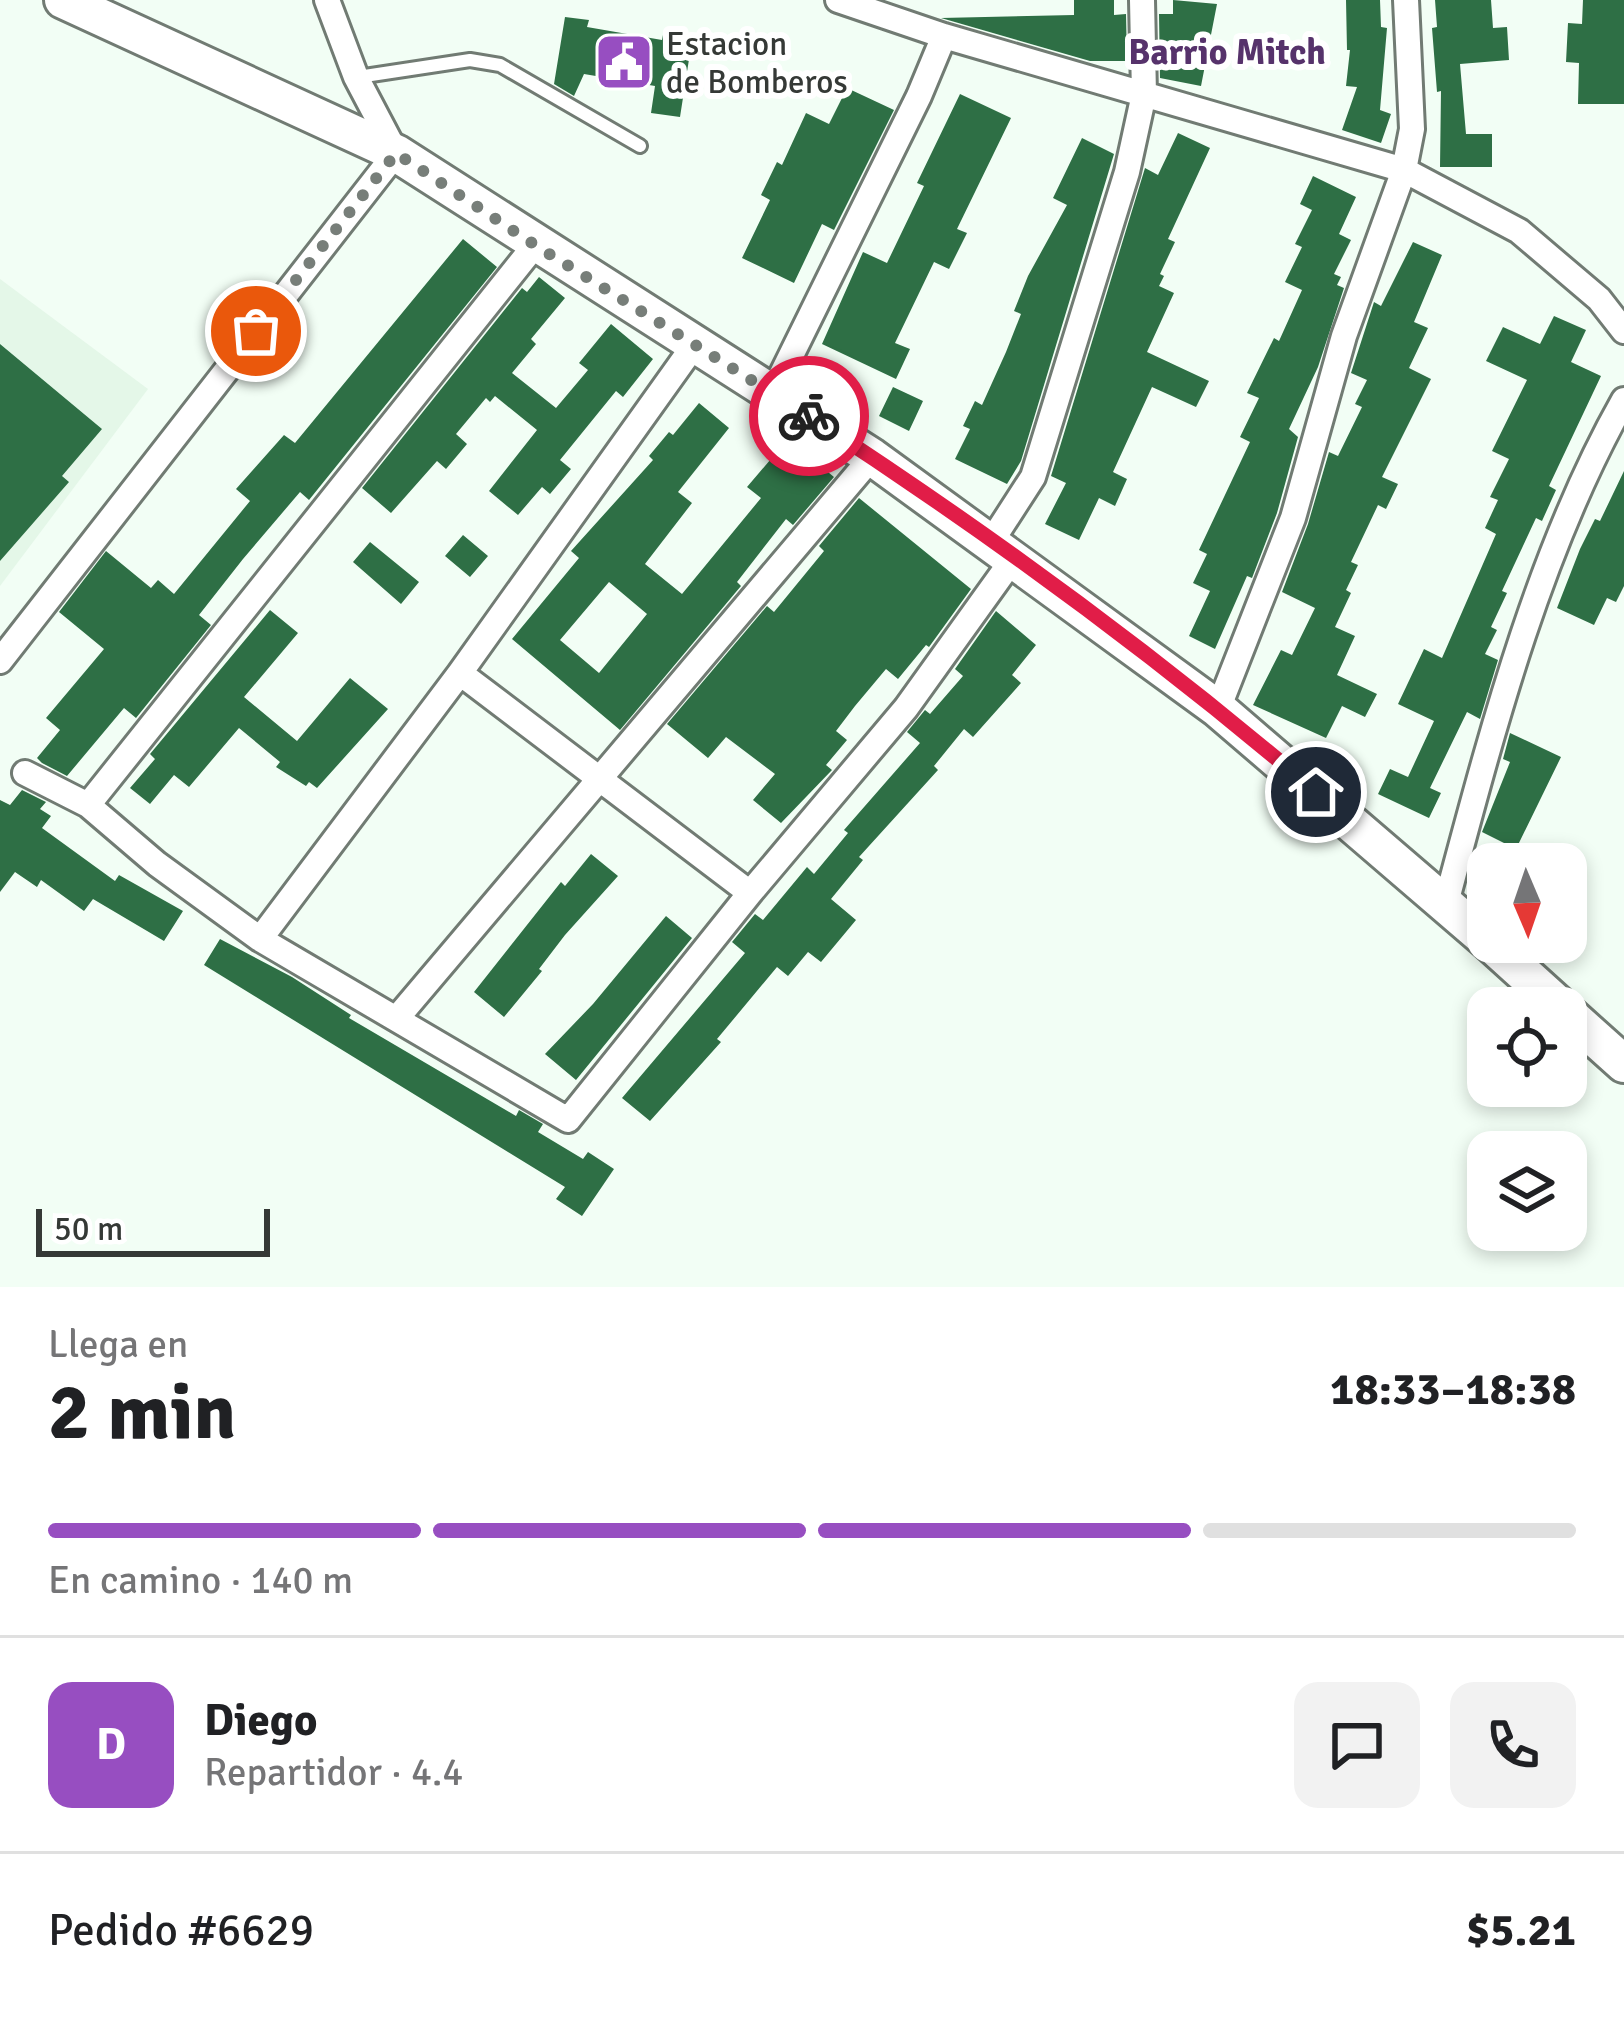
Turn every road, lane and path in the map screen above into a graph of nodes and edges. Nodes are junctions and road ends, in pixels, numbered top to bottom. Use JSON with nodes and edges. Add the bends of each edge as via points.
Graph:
{"nodes":[{"id":1,"x":63,"y":0,"type":"edge"},
{"id":2,"x":327,"y":0,"type":"edge"},
{"id":3,"x":1142,"y":0,"type":"edge"},
{"id":4,"x":1406,"y":0,"type":"edge"},
{"id":5,"x":853,"y":2,"type":"edge"},
{"id":6,"x":944,"y":36,"type":"junction"},
{"id":7,"x":356,"y":77,"type":"junction"},
{"id":8,"x":1144,"y":94,"type":"junction"},
{"id":9,"x":640,"y":146,"type":"dead end"},
{"id":10,"x":396,"y":153,"type":"junction"},
{"id":11,"x":1404,"y":170,"type":"junction"},
{"id":12,"x":535,"y":245,"type":"junction"},
{"id":13,"x":1624,"y":331,"type":"edge"},
{"id":14,"x":695,"y":344,"type":"junction"},
{"id":15,"x":773,"y":392,"type":"junction"},
{"id":16,"x":1624,"y":400,"type":"edge"},
{"id":17,"x":872,"y":457,"type":"junction"},
{"id":18,"x":1002,"y":550,"type":"junction"},
{"id":19,"x":0,"y":661,"type":"edge"},
{"id":20,"x":460,"y":673,"type":"junction"},
{"id":21,"x":1218,"y":709,"type":"junction"},
{"id":22,"x":25,"y":772,"type":"dead end"},
{"id":23,"x":600,"y":776,"type":"junction"},
{"id":24,"x":88,"y":805,"type":"junction"},
{"id":25,"x":750,"y":892,"type":"junction"},
{"id":26,"x":1446,"y":903,"type":"junction"},
{"id":27,"x":1467,"y":922,"type":"edge"},
{"id":28,"x":260,"y":938,"type":"junction"},
{"id":29,"x":1512,"y":963,"type":"edge"},
{"id":30,"x":1539,"y":987,"type":"edge"},
{"id":31,"x":397,"y":1018,"type":"junction"},
{"id":32,"x":1587,"y":1031,"type":"edge"},
{"id":33,"x":1624,"y":1064,"type":"edge"}],
"edges":[{"from":1,"to":10,"type":"street"},
{"from":2,"to":7,"type":"street"},
{"from":3,"to":8,"type":"street"},
{"from":4,"to":11,"type":"street","via":[[1412,129]]},
{"from":5,"to":6,"type":"street"},
{"from":6,"to":8,"type":"street"},
{"from":6,"to":15,"type":"street"},
{"from":7,"to":9,"type":"lane","via":[[470,60],[500,65]]},
{"from":7,"to":10,"type":"street"},
{"from":8,"to":11,"type":"street"},
{"from":8,"to":18,"type":"street","via":[[1033,476]]},
{"from":10,"to":12,"type":"street"},
{"from":10,"to":19,"type":"street"},
{"from":11,"to":13,"type":"street","via":[[1519,231]]},
{"from":11,"to":21,"type":"street","via":[[1292,518]]},
{"from":12,"to":14,"type":"street"},
{"from":12,"to":24,"type":"street"},
{"from":14,"to":15,"type":"street"},
{"from":14,"to":20,"type":"street"},
{"from":15,"to":17,"type":"street"},
{"from":16,"to":26,"type":"street","via":[[1587,465],[1503,697]]},
{"from":17,"to":18,"type":"street"},
{"from":17,"to":23,"type":"street"},
{"from":18,"to":21,"type":"street"},
{"from":18,"to":25,"type":"street","via":[[906,708]]},
{"from":20,"to":23,"type":"street"},
{"from":20,"to":28,"type":"street"},
{"from":21,"to":26,"type":"street"},
{"from":22,"to":24,"type":"street"},
{"from":23,"to":25,"type":"street"},
{"from":23,"to":31,"type":"street"},
{"from":24,"to":28,"type":"street"},
{"from":25,"to":31,"type":"street","via":[[568,1120]]},
{"from":26,"to":27,"type":"street"},
{"from":28,"to":31,"type":"street"},
{"from":29,"to":30,"type":"street"},
{"from":32,"to":33,"type":"street"}]}
